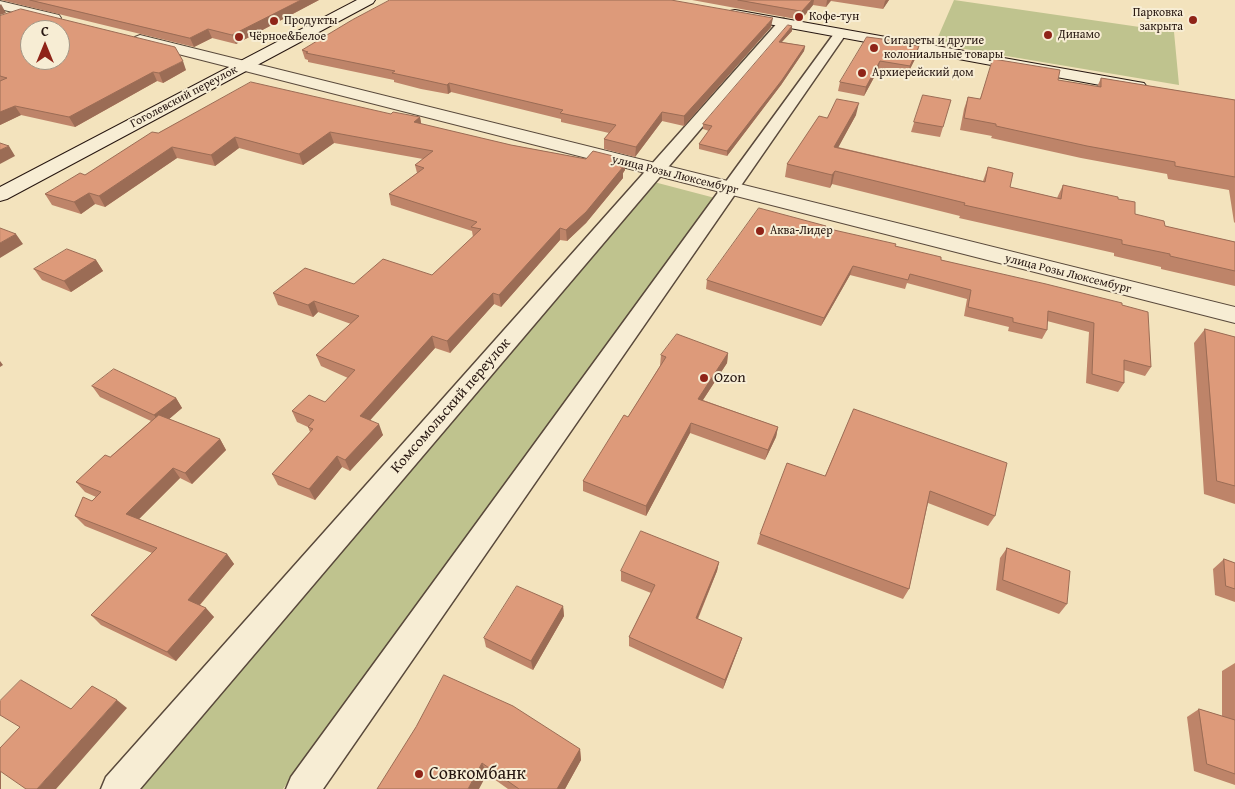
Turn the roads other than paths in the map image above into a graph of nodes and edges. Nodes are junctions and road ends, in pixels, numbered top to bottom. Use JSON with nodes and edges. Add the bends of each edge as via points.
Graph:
{"nodes":[{"id":1,"x":368,"y":0,"type":"edge"},
{"id":2,"x":0,"y":5,"type":"edge"},
{"id":3,"x":25,"y":11,"type":"junction"},
{"id":4,"x":716,"y":11,"type":"edge"},
{"id":5,"x":8,"y":18,"type":"edge"},
{"id":6,"x":72,"y":23,"type":"edge"},
{"id":7,"x":784,"y":24,"type":"junction"},
{"id":8,"x":840,"y":34,"type":"junction"},
{"id":9,"x":129,"y":37,"type":"edge"},
{"id":10,"x":244,"y":66,"type":"junction"},
{"id":11,"x":1157,"y":91,"type":"edge"},
{"id":12,"x":656,"y":171,"type":"junction"},
{"id":13,"x":729,"y":189,"type":"junction"},
{"id":14,"x":0,"y":195,"type":"edge"},
{"id":15,"x":1235,"y":315,"type":"edge"},
{"id":16,"x":118,"y":789,"type":"edge"},
{"id":17,"x":303,"y":789,"type":"edge"}],
"edges":[{"from":1,"to":10,"type":"street","name":"Гоголевский переулок"},
{"from":2,"to":3,"type":"street"},
{"from":3,"to":5,"type":"street"},
{"from":3,"to":6,"type":"street"},
{"from":4,"to":7,"type":"street"},
{"from":7,"to":8,"type":"street"},
{"from":7,"to":12,"type":"street","name":"Комсомольский переулок"},
{"from":8,"to":11,"type":"street"},
{"from":8,"to":13,"type":"street"},
{"from":9,"to":10,"type":"street","name":"улица Розы Люксембург"},
{"from":10,"to":12,"type":"street","name":"улица Розы Люксембург"},
{"from":10,"to":14,"type":"street","name":"Гоголевский переулок"},
{"from":12,"to":13,"type":"street","name":"улица Розы Люксембург"},
{"from":12,"to":16,"type":"street","name":"Комсомольский переулок"},
{"from":13,"to":15,"type":"street","name":"улица Розы Люксембург"},
{"from":13,"to":17,"type":"street"}]}
